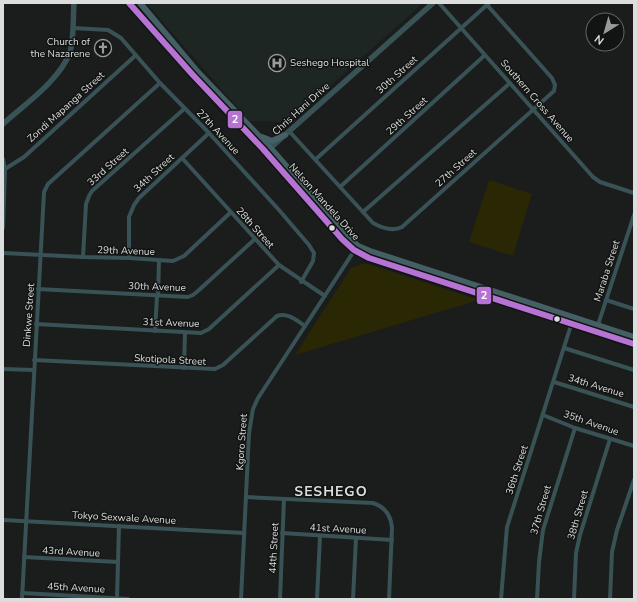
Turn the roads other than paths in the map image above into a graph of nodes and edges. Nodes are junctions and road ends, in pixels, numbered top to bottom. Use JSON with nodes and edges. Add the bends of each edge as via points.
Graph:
{"nodes":[{"id":1,"x":74,"y":3,"type":"edge"},
{"id":2,"x":130,"y":3,"type":"edge"},
{"id":3,"x":140,"y":3,"type":"edge"},
{"id":4,"x":432,"y":3,"type":"edge"},
{"id":5,"x":439,"y":3,"type":"edge"},
{"id":6,"x":488,"y":4,"type":"edge"},
{"id":7,"x":73,"y":28,"type":"junction"},
{"id":8,"x":461,"y":28,"type":"junction"},
{"id":9,"x":136,"y":55,"type":"junction"},
{"id":10,"x":485,"y":55,"type":"junction"},
{"id":11,"x":160,"y":83,"type":"junction"},
{"id":12,"x":510,"y":83,"type":"junction"},
{"id":13,"x":184,"y":108,"type":"junction"},
{"id":14,"x":533,"y":109,"type":"junction"},
{"id":15,"x":3,"y":124,"type":"edge"},
{"id":16,"x":287,"y":133,"type":"junction"},
{"id":17,"x":209,"y":134,"type":"junction"},
{"id":18,"x":258,"y":136,"type":"junction"},
{"id":19,"x":268,"y":150,"type":"junction"},
{"id":20,"x":182,"y":158,"type":"junction"},
{"id":21,"x":3,"y":159,"type":"edge"},
{"id":22,"x":316,"y":159,"type":"junction"},
{"id":23,"x":5,"y":169,"type":"junction"},
{"id":24,"x":340,"y":187,"type":"junction"},
{"id":25,"x":634,"y":193,"type":"edge"},
{"id":26,"x":230,"y":212,"type":"junction"},
{"id":27,"x":363,"y":212,"type":"junction"},
{"id":28,"x":634,"y":214,"type":"edge"},
{"id":29,"x":3,"y":228,"type":"edge"},
{"id":30,"x":254,"y":239,"type":"junction"},
{"id":31,"x":356,"y":248,"type":"junction"},
{"id":32,"x":3,"y":253,"type":"edge"},
{"id":33,"x":41,"y":255,"type":"junction"},
{"id":34,"x":83,"y":257,"type":"junction"},
{"id":35,"x":129,"y":258,"type":"junction"},
{"id":36,"x":159,"y":260,"type":"junction"},
{"id":37,"x":279,"y":266,"type":"junction"},
{"id":38,"x":301,"y":282,"type":"junction"},
{"id":39,"x":38,"y":289,"type":"junction"},
{"id":40,"x":157,"y":296,"type":"junction"},
{"id":41,"x":325,"y":296,"type":"junction"},
{"id":42,"x":606,"y":300,"type":"junction"},
{"id":43,"x":634,"y":309,"type":"edge"},
{"id":44,"x":572,"y":320,"type":"junction"},
{"id":45,"x":36,"y":324,"type":"junction"},
{"id":46,"x":305,"y":326,"type":"junction"},
{"id":47,"x":597,"y":328,"type":"junction"},
{"id":48,"x":155,"y":331,"type":"junction"},
{"id":49,"x":185,"y":333,"type":"junction"},
{"id":50,"x":634,"y":337,"type":"edge"},
{"id":51,"x":634,"y":344,"type":"edge"},
{"id":52,"x":564,"y":348,"type":"junction"},
{"id":53,"x":34,"y":360,"type":"junction"},
{"id":54,"x":184,"y":368,"type":"junction"},
{"id":55,"x":3,"y":369,"type":"edge"},
{"id":56,"x":34,"y":370,"type":"junction"},
{"id":57,"x":634,"y":370,"type":"edge"},
{"id":58,"x":554,"y":382,"type":"junction"},
{"id":59,"x":634,"y":407,"type":"edge"},
{"id":60,"x":543,"y":415,"type":"junction"},
{"id":61,"x":575,"y":428,"type":"junction"},
{"id":62,"x":610,"y":439,"type":"junction"},
{"id":63,"x":634,"y":446,"type":"edge"},
{"id":64,"x":634,"y":480,"type":"edge"},
{"id":65,"x":246,"y":497,"type":"junction"},
{"id":66,"x":284,"y":499,"type":"junction"},
{"id":67,"x":3,"y":520,"type":"edge"},
{"id":68,"x":26,"y":522,"type":"junction"},
{"id":69,"x":119,"y":526,"type":"junction"},
{"id":70,"x":244,"y":533,"type":"junction"},
{"id":71,"x":282,"y":533,"type":"junction"},
{"id":72,"x":320,"y":536,"type":"junction"},
{"id":73,"x":356,"y":538,"type":"junction"},
{"id":74,"x":392,"y":540,"type":"junction"},
{"id":75,"x":24,"y":557,"type":"junction"},
{"id":76,"x":118,"y":562,"type":"junction"},
{"id":77,"x":22,"y":593,"type":"junction"},
{"id":78,"x":117,"y":598,"type":"edge"},
{"id":79,"x":22,"y":599,"type":"edge"},
{"id":80,"x":128,"y":599,"type":"edge"},
{"id":81,"x":241,"y":599,"type":"edge"},
{"id":82,"x":280,"y":599,"type":"edge"},
{"id":83,"x":317,"y":599,"type":"edge"},
{"id":84,"x":353,"y":599,"type":"edge"},
{"id":85,"x":389,"y":599,"type":"edge"},
{"id":86,"x":501,"y":599,"type":"edge"},
{"id":87,"x":537,"y":599,"type":"edge"},
{"id":88,"x":574,"y":599,"type":"edge"},
{"id":89,"x":610,"y":599,"type":"edge"}],
"edges":[{"from":1,"to":7,"type":"street"},
{"from":2,"to":19,"type":"main road","name":"Nelson Mandela Drive","via":[[192,74]]},
{"from":3,"to":18,"type":"main road","name":"Nelson Mandela Drive","via":[[196,70]]},
{"from":4,"to":16,"type":"street","name":"Chris Hani Drive"},
{"from":5,"to":8,"type":"street","name":"Southern Cross Avenue"},
{"from":6,"to":8,"type":"street","name":"30th Street"},
{"from":6,"to":14,"type":"street","name":"27th Street","via":[[554,81],[553,93]]},
{"from":7,"to":9,"type":"street","name":"27th Avenue","via":[[113,32]]},
{"from":7,"to":15,"type":"street","via":[[71,51],[63,67]]},
{"from":8,"to":10,"type":"street","name":"Southern Cross Avenue"},
{"from":8,"to":22,"type":"street","name":"30th Street"},
{"from":9,"to":11,"type":"street","name":"27th Avenue"},
{"from":9,"to":23,"type":"street","name":"Zondi Mapanga Street","via":[[24,157]]},
{"from":10,"to":12,"type":"street","name":"Southern Cross Avenue"},
{"from":10,"to":24,"type":"street","name":"29th Street"},
{"from":11,"to":13,"type":"street","name":"27th Avenue"},
{"from":11,"to":33,"type":"street","name":"Dinkwe Street","via":[[48,184],[42,199]]},
{"from":12,"to":14,"type":"street","name":"Southern Cross Avenue"},
{"from":12,"to":27,"type":"street"},
{"from":13,"to":17,"type":"street","name":"27th Avenue"},
{"from":13,"to":34,"type":"street","name":"33rd Street","via":[[92,191],[86,204]]},
{"from":14,"to":25,"type":"street","name":"Southern Cross Avenue","via":[[596,179]]},
{"from":14,"to":27,"type":"street","name":"27th Street","via":[[402,227],[393,230],[379,226]]},
{"from":16,"to":18,"type":"main road","via":[[272,141]]},
{"from":16,"to":19,"type":"street","name":"Chris Hani Drive"},
{"from":16,"to":22,"type":"street","name":"27th Street"},
{"from":17,"to":20,"type":"street","name":"34th Street"},
{"from":17,"to":38,"type":"street","name":"27th Avenue","via":[[312,248],[313,261]]},
{"from":18,"to":19,"type":"main road","name":"Nelson Mandela Drive"},
{"from":19,"to":31,"type":"main road","name":"Nelson Mandela Drive","via":[[340,236]]},
{"from":20,"to":26,"type":"street","name":"28th Street"},
{"from":20,"to":35,"type":"street","name":"34th Street","via":[[134,205],[129,218]]},
{"from":21,"to":23,"type":"street"},
{"from":22,"to":24,"type":"street","name":"27th Street"},
{"from":23,"to":29,"type":"street"},
{"from":24,"to":27,"type":"street","name":"27th Street"},
{"from":26,"to":30,"type":"street","name":"28th Street"},
{"from":26,"to":36,"type":"street","name":"29th Avenue","via":[[180,258],[172,261]]},
{"from":28,"to":42,"type":"street","name":"Maraba Street"},
{"from":30,"to":37,"type":"street","name":"28th Street"},
{"from":30,"to":40,"type":"street","name":"30th Avenue","via":[[193,295]]},
{"from":31,"to":41,"type":"street","name":"Kgoro Street"},
{"from":31,"to":44,"type":"main road","name":"Nelson Mandela Drive","via":[[369,258]]},
{"from":32,"to":33,"type":"street","name":"29th Avenue"},
{"from":33,"to":34,"type":"street","name":"29th Avenue"},
{"from":33,"to":39,"type":"street","name":"Dinkwe Street"},
{"from":34,"to":35,"type":"street","name":"29th Avenue"},
{"from":35,"to":36,"type":"street","name":"29th Avenue"},
{"from":36,"to":40,"type":"street"},
{"from":37,"to":38,"type":"street","name":"28th Street"},
{"from":37,"to":49,"type":"street","name":"31st Avenue","via":[[206,332]]},
{"from":38,"to":41,"type":"street","name":"28th Street"},
{"from":39,"to":40,"type":"street","name":"30th Avenue"},
{"from":39,"to":45,"type":"street","name":"Dinkwe Street"},
{"from":40,"to":48,"type":"street"},
{"from":41,"to":46,"type":"street","name":"Kgoro Street"},
{"from":42,"to":43,"type":"street"},
{"from":42,"to":47,"type":"street","name":"Maraba Street"},
{"from":44,"to":47,"type":"main road","name":"Nelson Mandela Drive"},
{"from":44,"to":52,"type":"street","name":"36th Street"},
{"from":45,"to":48,"type":"street","name":"31st Avenue"},
{"from":45,"to":53,"type":"street","name":"Dinkwe Street"},
{"from":46,"to":54,"type":"street","name":"Skotipola Street","via":[[288,316],[280,315],[218,368]]},
{"from":46,"to":65,"type":"street","name":"Kgoro Street","via":[[253,409]]},
{"from":47,"to":50,"type":"main road","name":"Nelson Mandela Drive"},
{"from":47,"to":51,"type":"main road","name":"Nelson Mandela Drive"},
{"from":48,"to":49,"type":"street","name":"31st Avenue"},
{"from":49,"to":54,"type":"street"},
{"from":52,"to":57,"type":"street"},
{"from":52,"to":58,"type":"street","name":"36th Street"},
{"from":53,"to":54,"type":"street","name":"Skotipola Street"},
{"from":53,"to":56,"type":"street","name":"Dinkwe Street"},
{"from":55,"to":56,"type":"street"},
{"from":56,"to":68,"type":"street","name":"Dinkwe Street"},
{"from":58,"to":59,"type":"street","name":"34th Avenue"},
{"from":58,"to":60,"type":"street","name":"36th Street"},
{"from":60,"to":61,"type":"street","name":"35th Avenue"},
{"from":60,"to":86,"type":"street","name":"36th Street","via":[[507,526]]},
{"from":61,"to":62,"type":"street","name":"35th Avenue"},
{"from":61,"to":87,"type":"street","name":"37th Street","via":[[541,537]]},
{"from":62,"to":63,"type":"street","name":"35th Avenue"},
{"from":62,"to":88,"type":"street","name":"38th Street","via":[[580,535],[576,553]]},
{"from":64,"to":89,"type":"street","via":[[612,552]]},
{"from":65,"to":66,"type":"street"},
{"from":65,"to":70,"type":"street","name":"Kgoro Street"},
{"from":66,"to":71,"type":"street","name":"44th Street"},
{"from":66,"to":74,"type":"street","via":[[377,504],[386,510],[391,521]]},
{"from":67,"to":68,"type":"street","name":"Tokyo Sexwale Avenue"},
{"from":68,"to":69,"type":"street","name":"Tokyo Sexwale Avenue"},
{"from":68,"to":75,"type":"street","name":"Dinkwe Street"},
{"from":69,"to":70,"type":"street","name":"Tokyo Sexwale Avenue"},
{"from":69,"to":76,"type":"street"},
{"from":70,"to":81,"type":"street","name":"Kgoro Street"},
{"from":71,"to":72,"type":"street","name":"41st Avenue"},
{"from":71,"to":82,"type":"street","name":"44th Street"},
{"from":72,"to":73,"type":"street","name":"41st Avenue"},
{"from":72,"to":83,"type":"street"},
{"from":73,"to":74,"type":"street","name":"41st Avenue"},
{"from":73,"to":84,"type":"street"},
{"from":74,"to":85,"type":"street"},
{"from":75,"to":76,"type":"street","name":"43rd Avenue"},
{"from":75,"to":77,"type":"street","name":"Dinkwe Street"},
{"from":76,"to":78,"type":"street"},
{"from":77,"to":78,"type":"street","name":"45th Avenue"},
{"from":77,"to":79,"type":"street","name":"Dinkwe Street"},
{"from":78,"to":80,"type":"street","name":"45th Avenue"}]}
